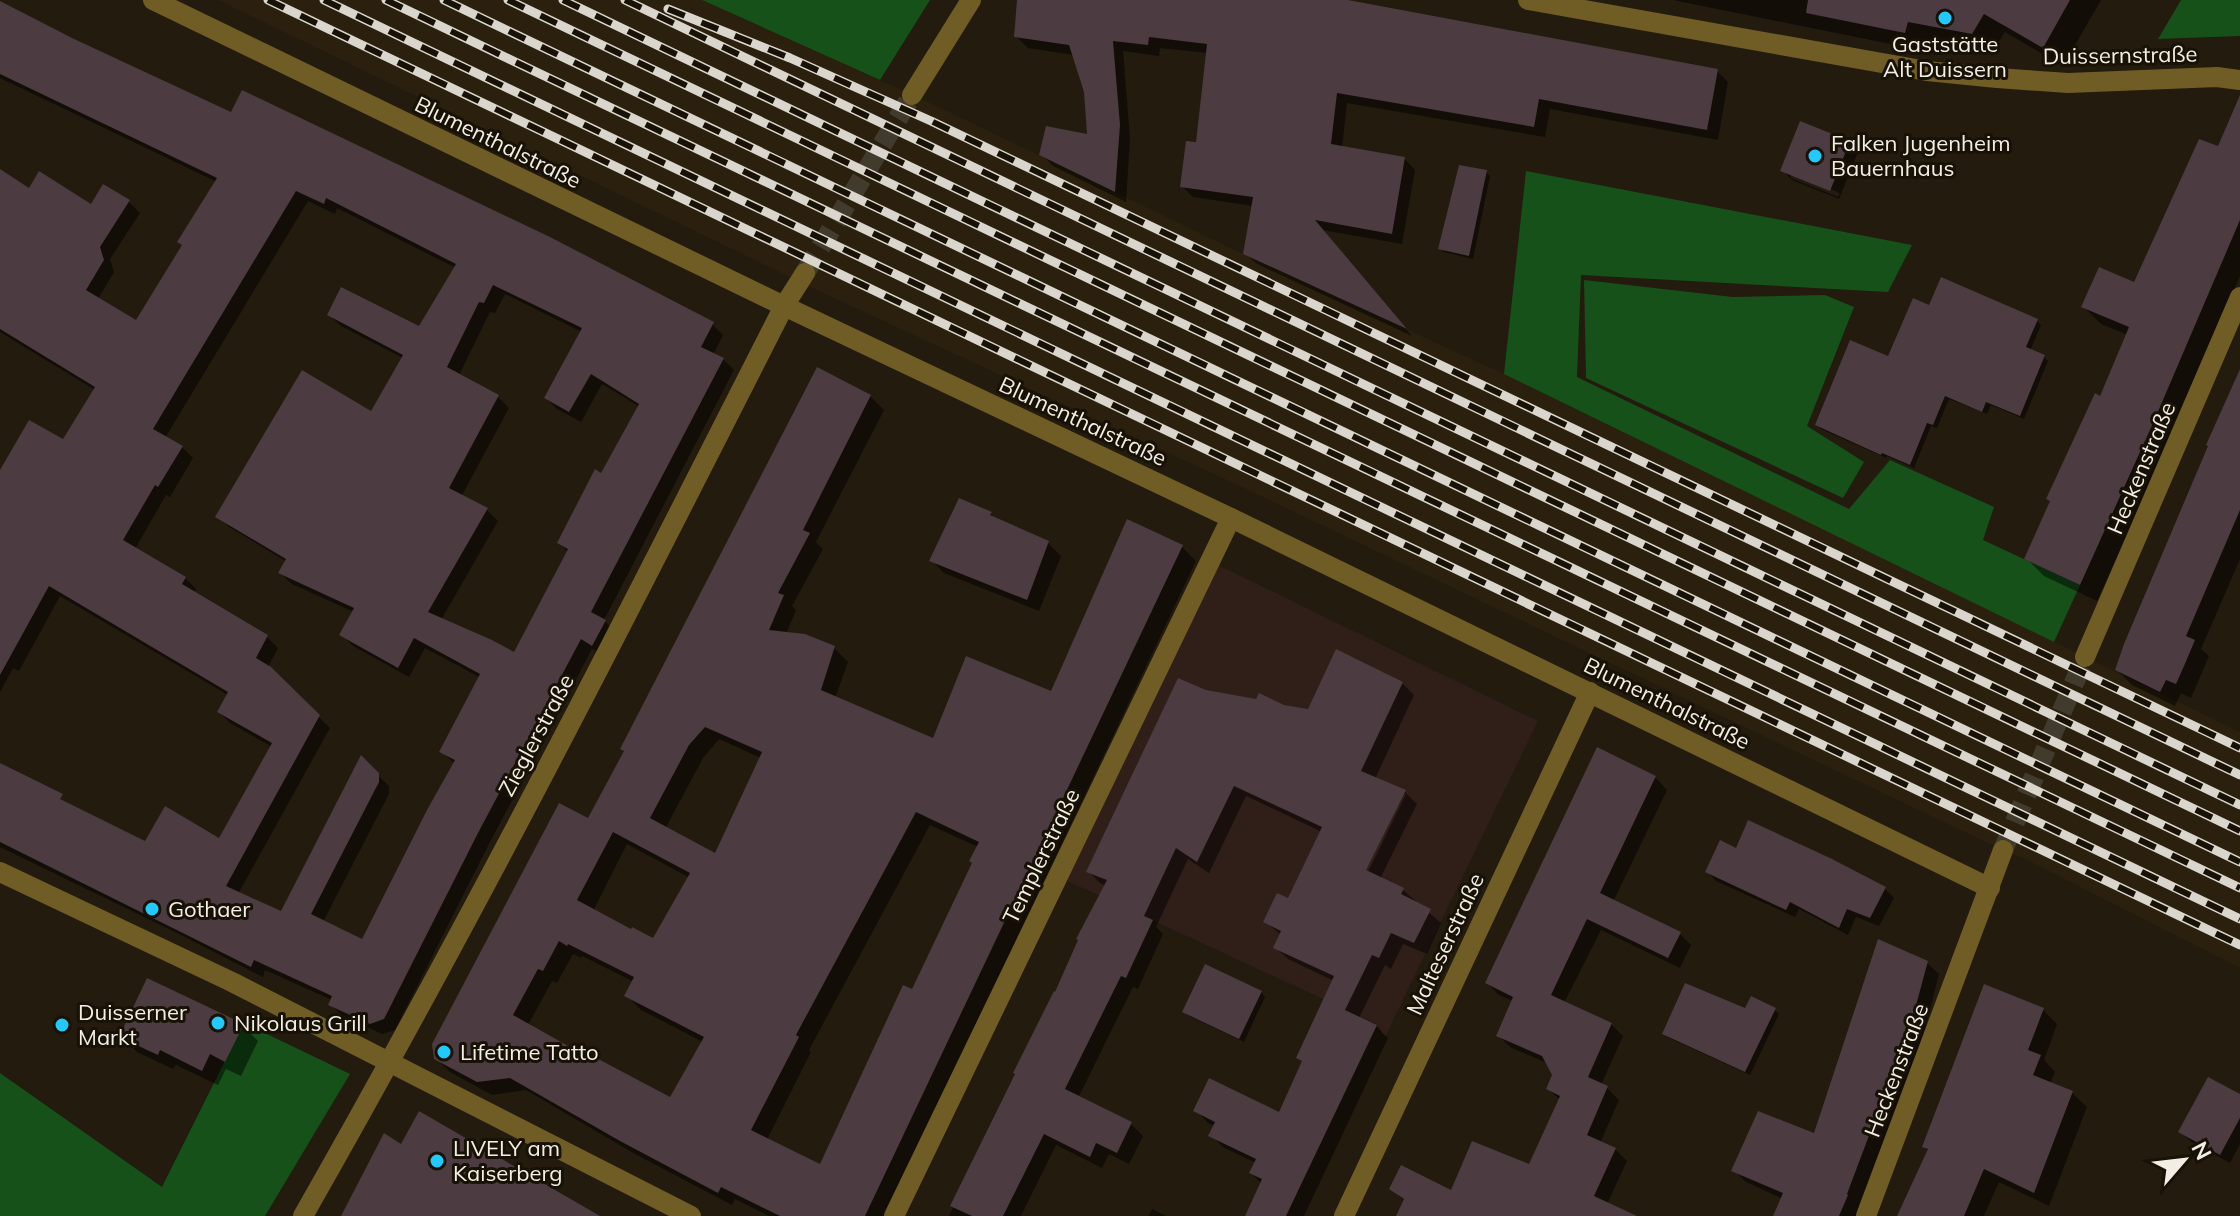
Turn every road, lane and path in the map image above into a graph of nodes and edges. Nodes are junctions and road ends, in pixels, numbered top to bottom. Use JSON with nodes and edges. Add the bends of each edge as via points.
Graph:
{"nodes":[{"id":1,"x":153,"y":0,"type":"edge"},
{"id":2,"x":971,"y":0,"type":"edge"},
{"id":3,"x":1528,"y":0,"type":"edge"},
{"id":4,"x":2240,"y":80,"type":"edge"},
{"id":5,"x":912,"y":95,"type":"tunnel mouth"},
{"id":6,"x":805,"y":273,"type":"tunnel mouth"},
{"id":7,"x":2240,"y":297,"type":"edge"},
{"id":8,"x":784,"y":306,"type":"junction"},
{"id":9,"x":1231,"y":518,"type":"junction"},
{"id":10,"x":2085,"y":657,"type":"tunnel mouth"},
{"id":11,"x":1590,"y":692,"type":"junction"},
{"id":12,"x":2003,"y":850,"type":"tunnel mouth"},
{"id":13,"x":0,"y":872,"type":"edge"},
{"id":14,"x":1990,"y":888,"type":"junction"},
{"id":15,"x":391,"y":1061,"type":"junction"},
{"id":16,"x":303,"y":1216,"type":"edge"},
{"id":17,"x":691,"y":1216,"type":"edge"},
{"id":18,"x":894,"y":1216,"type":"edge"},
{"id":19,"x":1344,"y":1216,"type":"edge"},
{"id":20,"x":1866,"y":1216,"type":"edge"}],
"edges":[{"from":1,"to":8,"type":"street","name":"Blumenthalstraße"},
{"from":2,"to":5,"type":"street"},
{"from":3,"to":4,"type":"street","name":"Duissernstraße","via":[[1941,72],[2068,83]]},
{"from":6,"to":8,"type":"street","name":"Zieglerstraße"},
{"from":7,"to":10,"type":"street","name":"Heckenstraße"},
{"from":8,"to":9,"type":"street","name":"Blumenthalstraße"},
{"from":8,"to":15,"type":"street","name":"Zieglerstraße"},
{"from":9,"to":11,"type":"street","name":"Blumenthalstraße"},
{"from":9,"to":18,"type":"street","name":"Templerstraße"},
{"from":11,"to":14,"type":"street","name":"Blumenthalstraße"},
{"from":11,"to":19,"type":"street","name":"Malteserstraße"},
{"from":12,"to":14,"type":"street","name":"Heckenstraße"},
{"from":13,"to":15,"type":"street"},
{"from":14,"to":20,"type":"street","name":"Heckenstraße"},
{"from":15,"to":16,"type":"street","name":"Zieglerstraße"},
{"from":15,"to":17,"type":"street"}]}
